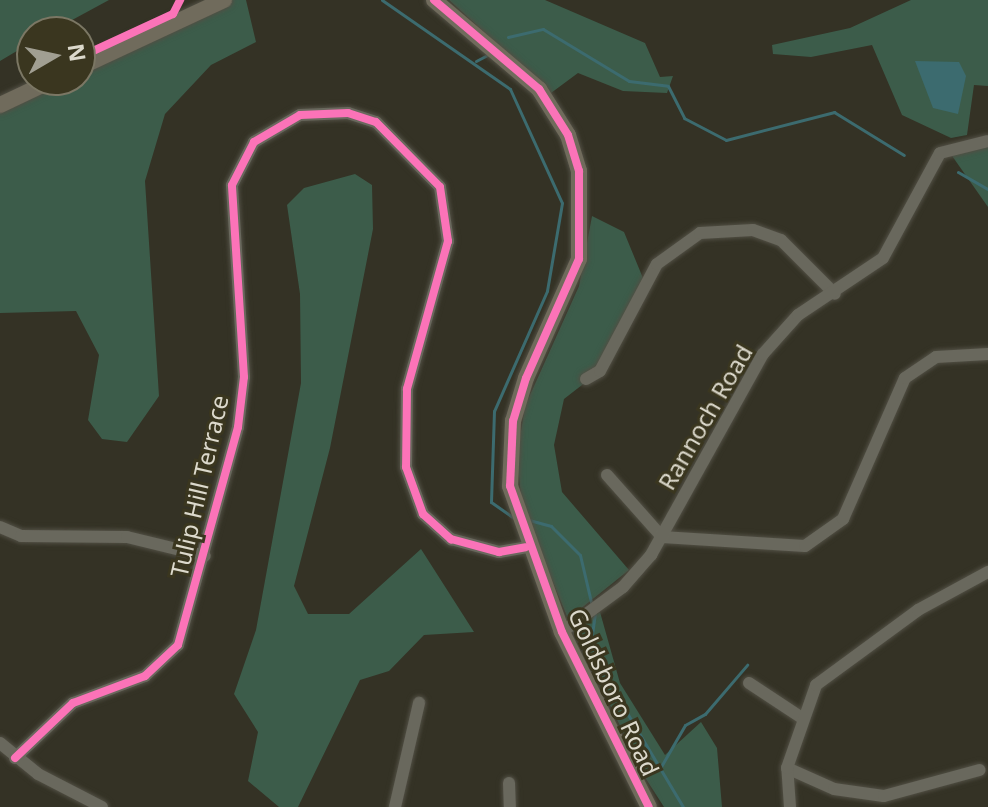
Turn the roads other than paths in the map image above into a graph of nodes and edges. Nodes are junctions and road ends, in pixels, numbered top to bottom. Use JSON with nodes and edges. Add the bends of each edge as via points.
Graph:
{"nodes":[{"id":1,"x":224,"y":0,"type":"edge"},
{"id":2,"x":434,"y":0,"type":"edge"},
{"id":3,"x":96,"y":60,"type":"edge"},
{"id":4,"x":19,"y":96,"type":"edge"},
{"id":5,"x":0,"y":105,"type":"edge"},
{"id":6,"x":988,"y":141,"type":"edge"},
{"id":7,"x":835,"y":294,"type":"junction"},
{"id":8,"x":988,"y":354,"type":"edge"},
{"id":9,"x":586,"y":379,"type":"dead end"},
{"id":10,"x":607,"y":475,"type":"dead end"},
{"id":11,"x":0,"y":527,"type":"edge"},
{"id":12,"x":662,"y":537,"type":"junction"},
{"id":13,"x":526,"y":547,"type":"junction"},
{"id":14,"x":205,"y":556,"type":"junction"},
{"id":15,"x":988,"y":572,"type":"edge"},
{"id":16,"x":562,"y":632,"type":"junction"},
{"id":17,"x":749,"y":683,"type":"dead end"},
{"id":18,"x":419,"y":703,"type":"dead end"},
{"id":19,"x":802,"y":718,"type":"junction"},
{"id":20,"x":0,"y":743,"type":"edge"},
{"id":21,"x":15,"y":758,"type":"junction"},
{"id":22,"x":787,"y":768,"type":"junction"},
{"id":23,"x":980,"y":770,"type":"dead end"},
{"id":24,"x":509,"y":783,"type":"dead end"},
{"id":25,"x":102,"y":807,"type":"edge"},
{"id":26,"x":395,"y":807,"type":"edge"},
{"id":27,"x":510,"y":807,"type":"edge"},
{"id":28,"x":649,"y":807,"type":"edge"},
{"id":29,"x":790,"y":807,"type":"edge"}],
"edges":[{"from":1,"to":3,"type":"main road"},
{"from":2,"to":13,"type":"main road","name":"Goldsboro Road","via":[[539,89],[568,135],[582,190],[574,279],[513,421],[517,518]]},
{"from":4,"to":5,"type":"main road"},
{"from":6,"to":7,"type":"street","name":"Rannoch Road","via":[[940,153],[883,258]]},
{"from":7,"to":9,"type":"street","via":[[781,240],[753,230],[700,233],[657,264],[600,371]]},
{"from":7,"to":12,"type":"street","name":"Rannoch Road","via":[[798,315],[763,354]]},
{"from":8,"to":12,"type":"street","via":[[936,357],[905,378],[853,501],[816,542],[784,548]]},
{"from":10,"to":12,"type":"street"},
{"from":11,"to":14,"type":"street","via":[[21,536],[127,537]]},
{"from":12,"to":16,"type":"street","name":"Rannoch Road","via":[[631,580]]},
{"from":13,"to":14,"type":"street","name":"Tulip Hill Terrace","via":[[499,552],[465,545],[433,526],[413,494],[407,389],[448,241],[445,197],[394,133],[348,113],[322,111],[300,115],[254,142],[232,185],[244,377]]},
{"from":13,"to":16,"type":"main road","name":"Goldsboro Road"},
{"from":14,"to":21,"type":"street","name":"Tulip Hill Terrace","via":[[184,632],[166,659],[145,676],[73,703]]},
{"from":15,"to":19,"type":"street","via":[[918,610],[816,685]]},
{"from":16,"to":28,"type":"main road","name":"Goldsboro Road"},
{"from":17,"to":19,"type":"street"},
{"from":18,"to":26,"type":"street"},
{"from":19,"to":22,"type":"street"},
{"from":20,"to":21,"type":"street"},
{"from":21,"to":25,"type":"street"},
{"from":22,"to":23,"type":"street","via":[[834,789],[884,796]]},
{"from":22,"to":29,"type":"street"},
{"from":24,"to":27,"type":"street"}]}
